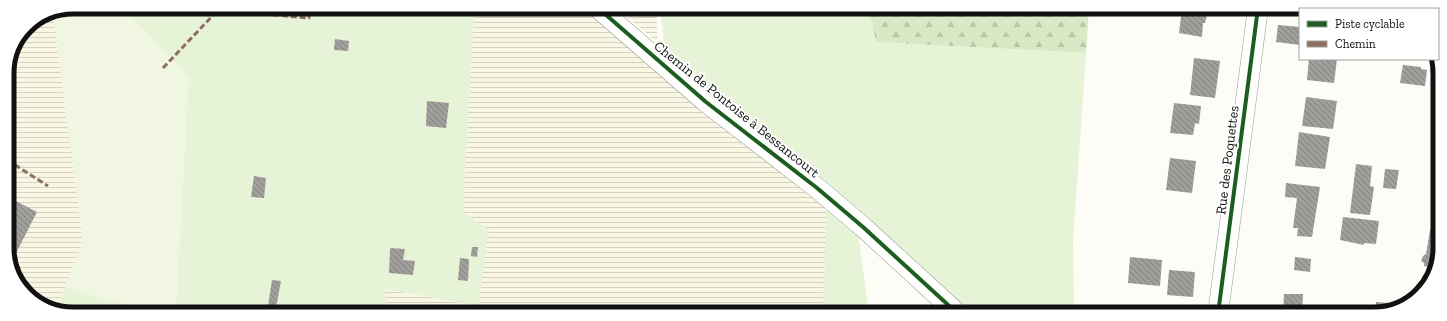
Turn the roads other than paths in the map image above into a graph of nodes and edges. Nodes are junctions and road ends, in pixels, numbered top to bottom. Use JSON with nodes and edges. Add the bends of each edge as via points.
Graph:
{"nodes":[{"id":1,"x":604,"y":14,"type":"edge"},
{"id":2,"x":1257,"y":14,"type":"edge"},
{"id":3,"x":950,"y":307,"type":"edge"},
{"id":4,"x":1219,"y":307,"type":"edge"}],
"edges":[{"from":1,"to":3,"type":"street","name":"Chemin de Pontoise à Bessancourt","via":[[706,102],[817,188]]},
{"from":2,"to":4,"type":"street","name":"Rue des Poquettes"}]}
